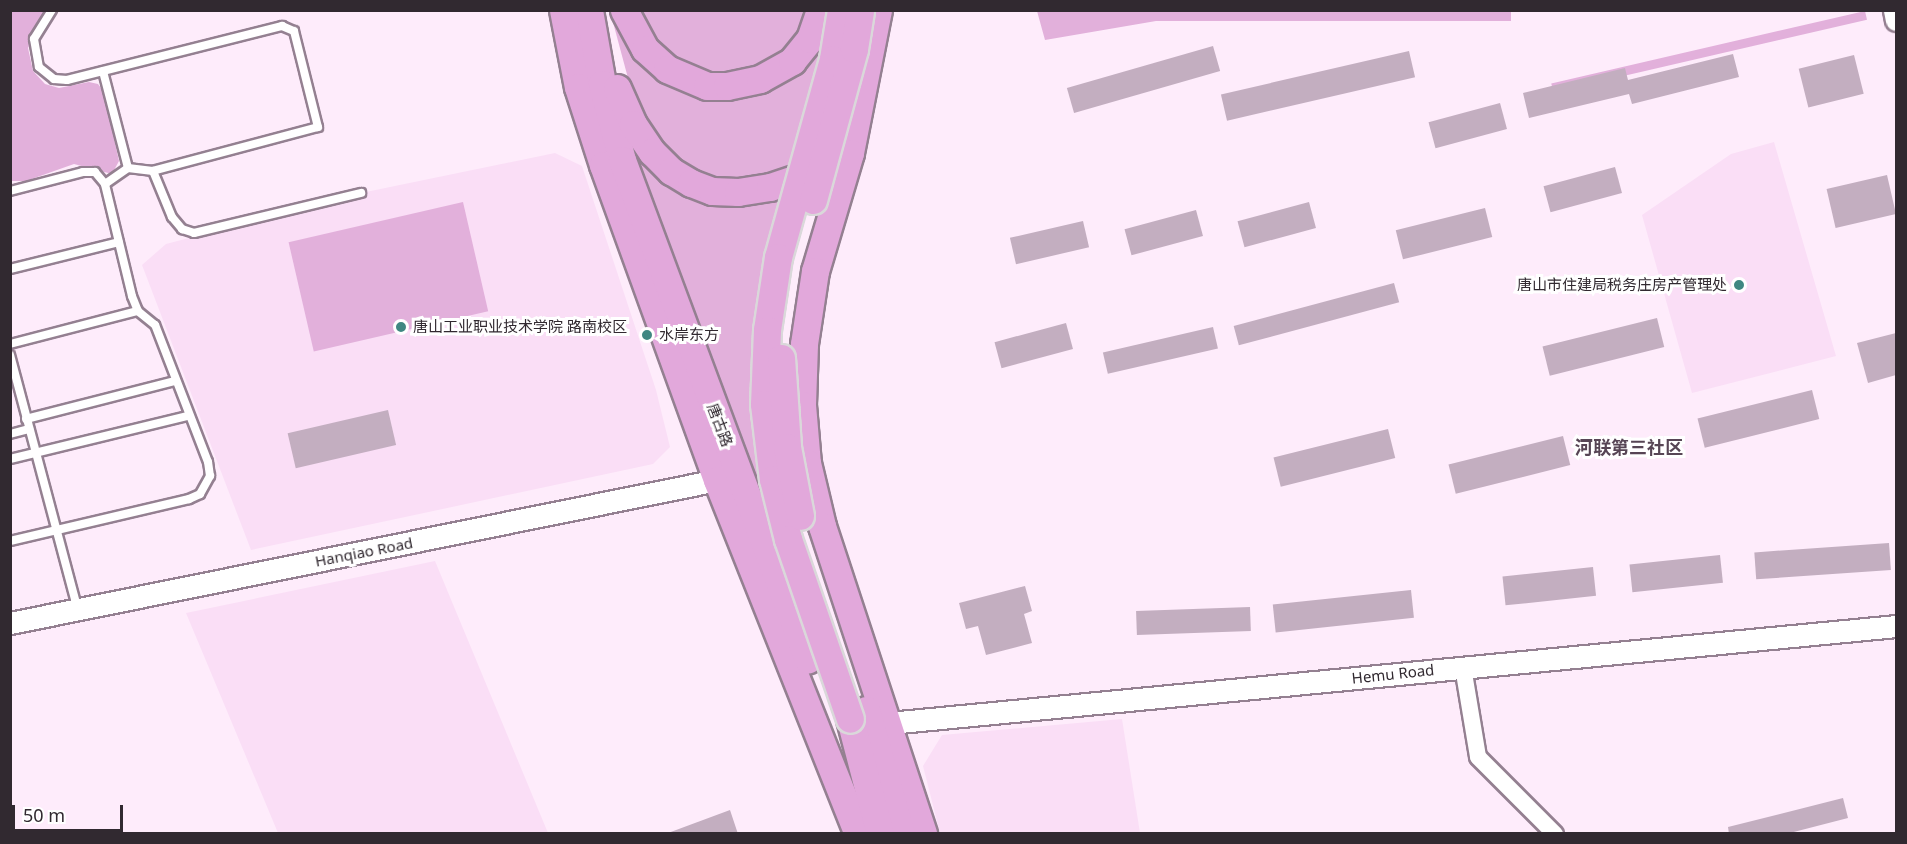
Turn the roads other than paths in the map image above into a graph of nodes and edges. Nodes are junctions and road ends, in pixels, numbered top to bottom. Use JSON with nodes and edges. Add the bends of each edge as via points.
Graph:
{"nodes":[{"id":1,"x":52,"y":10,"type":"edge"},
{"id":2,"x":563,"y":10,"type":"edge"},
{"id":3,"x":590,"y":10,"type":"edge"},
{"id":4,"x":624,"y":10,"type":"edge"},
{"id":5,"x":820,"y":10,"type":"edge"},
{"id":6,"x":841,"y":10,"type":"edge"},
{"id":7,"x":860,"y":10,"type":"edge"},
{"id":8,"x":878,"y":10,"type":"edge"},
{"id":9,"x":1894,"y":10,"type":"edge"},
{"id":10,"x":1896,"y":21,"type":"edge"},
{"id":11,"x":103,"y":71,"type":"junction"},
{"id":12,"x":850,"y":153,"type":"junction"},
{"id":13,"x":128,"y":168,"type":"junction"},
{"id":14,"x":153,"y":171,"type":"junction"},
{"id":15,"x":105,"y":184,"type":"junction"},
{"id":16,"x":10,"y":191,"type":"edge"},
{"id":17,"x":361,"y":193,"type":"dead end"},
{"id":18,"x":119,"y":242,"type":"junction"},
{"id":19,"x":10,"y":269,"type":"edge"},
{"id":20,"x":138,"y":311,"type":"junction"},
{"id":21,"x":10,"y":344,"type":"edge"},
{"id":22,"x":10,"y":355,"type":"edge"},
{"id":23,"x":175,"y":381,"type":"junction"},
{"id":24,"x":188,"y":416,"type":"junction"},
{"id":25,"x":26,"y":419,"type":"junction"},
{"id":26,"x":29,"y":429,"type":"junction"},
{"id":27,"x":10,"y":434,"type":"edge"},
{"id":28,"x":36,"y":452,"type":"junction"},
{"id":29,"x":10,"y":459,"type":"edge"},
{"id":30,"x":717,"y":480,"type":"junction"},
{"id":31,"x":56,"y":530,"type":"junction"},
{"id":32,"x":10,"y":541,"type":"edge"},
{"id":33,"x":78,"y":610,"type":"junction"},
{"id":34,"x":10,"y":624,"type":"edge"},
{"id":35,"x":1896,"y":626,"type":"edge"},
{"id":36,"x":1463,"y":667,"type":"junction"},
{"id":37,"x":850,"y":720,"type":"junction"},
{"id":38,"x":890,"y":723,"type":"junction"},
{"id":39,"x":858,"y":834,"type":"edge"},
{"id":40,"x":873,"y":834,"type":"edge"},
{"id":41,"x":880,"y":834,"type":"edge"},
{"id":42,"x":901,"y":834,"type":"edge"},
{"id":43,"x":923,"y":834,"type":"edge"},
{"id":44,"x":1555,"y":834,"type":"edge"}],
"edges":[{"from":1,"to":11,"type":"lane","via":[[34,39],[39,67],[54,79]]},
{"from":2,"to":30,"type":"main road","via":[[578,87],[603,165]]},
{"from":3,"to":12,"type":"main road","via":[[633,124],[671,171],[691,183],[721,192],[770,187],[810,176]]},
{"from":3,"to":37,"type":"main road","name":"唐古路","via":[[602,84],[622,160]]},
{"from":4,"to":5,"type":"main road","via":[[645,50],[667,69],[707,86],[727,86],[760,79],[792,61],[810,39]]},
{"from":6,"to":37,"type":"main road","bridge":true,"via":[[833,59],[778,258],[766,330],[764,404],[773,479],[788,539]]},
{"from":7,"to":37,"type":"main road","name":"唐古路","bridge":true,"via":[[852,60],[797,255],[781,350],[787,447],[797,505]]},
{"from":8,"to":12,"type":"main road"},
{"from":9,"to":10,"type":"street"},
{"from":11,"to":13,"type":"lane"},
{"from":11,"to":14,"type":"lane","via":[[282,26],[294,31],[318,127]]},
{"from":12,"to":38,"type":"main road","via":[[815,271],[804,344],[802,405],[807,463],[822,526]]},
{"from":13,"to":14,"type":"lane"},
{"from":13,"to":15,"type":"lane"},
{"from":14,"to":17,"type":"lane","via":[[172,217],[182,229],[194,233]]},
{"from":15,"to":16,"type":"lane","via":[[95,172],[83,172]]},
{"from":15,"to":18,"type":"lane"},
{"from":18,"to":19,"type":"lane"},
{"from":18,"to":20,"type":"lane"},
{"from":20,"to":21,"type":"lane"},
{"from":20,"to":23,"type":"lane","via":[[155,325]]},
{"from":22,"to":25,"type":"lane"},
{"from":23,"to":24,"type":"lane"},
{"from":23,"to":25,"type":"lane"},
{"from":24,"to":28,"type":"lane"},
{"from":24,"to":31,"type":"lane","via":[[208,462],[210,476],[200,495]]},
{"from":25,"to":26,"type":"lane"},
{"from":26,"to":27,"type":"lane"},
{"from":26,"to":28,"type":"lane"},
{"from":28,"to":29,"type":"lane"},
{"from":28,"to":31,"type":"lane"},
{"from":30,"to":33,"type":"street","name":"Hanqiao Road"},
{"from":30,"to":39,"type":"main road"},
{"from":31,"to":32,"type":"lane"},
{"from":31,"to":33,"type":"lane"},
{"from":33,"to":34,"type":"street","name":"Hanqiao Road"},
{"from":35,"to":36,"type":"street","name":"Hemu Road"},
{"from":36,"to":38,"type":"street","name":"Hemu Road"},
{"from":36,"to":44,"type":"street","via":[[1478,757]]},
{"from":37,"to":40,"type":"main road","name":"唐古路"},
{"from":37,"to":41,"type":"main road"},
{"from":37,"to":42,"type":"main road","name":"唐古路"},
{"from":38,"to":43,"type":"main road"}]}
